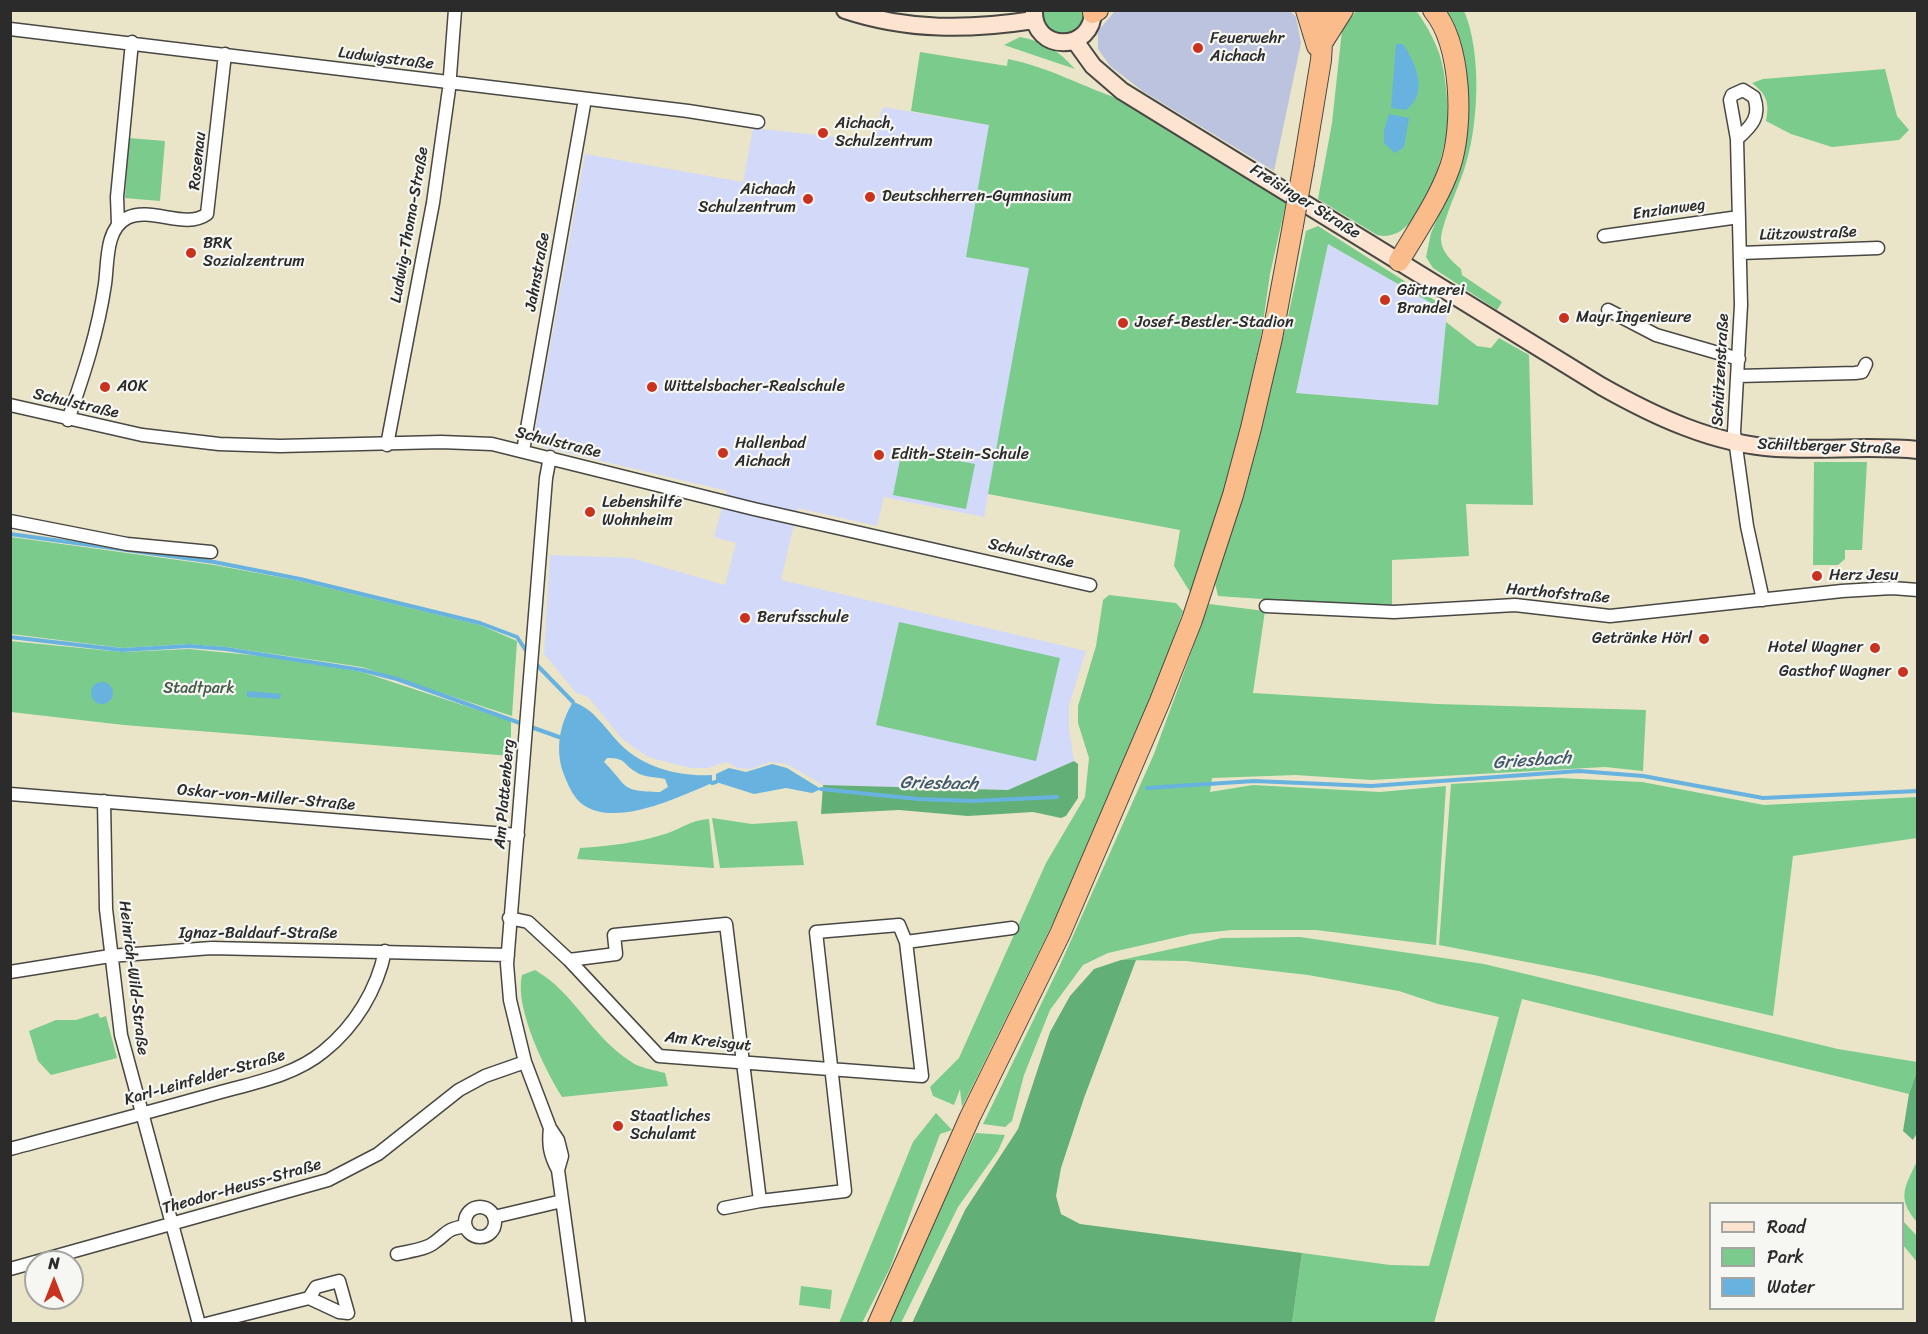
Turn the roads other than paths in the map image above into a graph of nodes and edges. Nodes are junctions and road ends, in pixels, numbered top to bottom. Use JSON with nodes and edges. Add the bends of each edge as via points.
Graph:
{"nodes":[{"id":1,"x":455,"y":10,"type":"edge"},
{"id":2,"x":845,"y":10,"type":"edge"},
{"id":3,"x":1306,"y":10,"type":"edge"},
{"id":4,"x":1324,"y":10,"type":"edge"},
{"id":5,"x":1343,"y":10,"type":"edge"},
{"id":6,"x":1433,"y":10,"type":"edge"},
{"id":7,"x":1095,"y":11,"type":"edge"},
{"id":8,"x":1034,"y":15,"type":"edge"},
{"id":9,"x":10,"y":29,"type":"edge"},
{"id":10,"x":1075,"y":41,"type":"junction"},
{"id":11,"x":132,"y":42,"type":"junction"},
{"id":12,"x":1322,"y":51,"type":"junction"},
{"id":13,"x":225,"y":54,"type":"junction"},
{"id":14,"x":449,"y":84,"type":"junction"},
{"id":15,"x":585,"y":99,"type":"junction"},
{"id":16,"x":758,"y":123,"type":"dead end"},
{"id":17,"x":1737,"y":139,"type":"dead end"},
{"id":18,"x":1739,"y":218,"type":"junction"},
{"id":19,"x":118,"y":224,"type":"junction"},
{"id":20,"x":1604,"y":236,"type":"dead end"},
{"id":21,"x":1878,"y":248,"type":"dead end"},
{"id":22,"x":1740,"y":252,"type":"junction"},
{"id":23,"x":1399,"y":261,"type":"junction"},
{"id":24,"x":1608,"y":310,"type":"dead end"},
{"id":25,"x":1545,"y":351,"type":"joint"},
{"id":26,"x":1739,"y":359,"type":"junction"},
{"id":27,"x":1866,"y":364,"type":"dead end"},
{"id":28,"x":1738,"y":376,"type":"junction"},
{"id":29,"x":10,"y":405,"type":"edge"},
{"id":30,"x":68,"y":420,"type":"junction"},
{"id":31,"x":1735,"y":441,"type":"junction"},
{"id":32,"x":387,"y":444,"type":"junction"},
{"id":33,"x":1917,"y":450,"type":"edge"},
{"id":34,"x":523,"y":451,"type":"junction"},
{"id":35,"x":550,"y":458,"type":"junction"},
{"id":36,"x":10,"y":521,"type":"edge"},
{"id":37,"x":211,"y":552,"type":"dead end"},
{"id":38,"x":1090,"y":585,"type":"dead end"},
{"id":39,"x":1917,"y":590,"type":"edge"},
{"id":40,"x":1763,"y":600,"type":"junction"},
{"id":41,"x":1266,"y":606,"type":"dead end"},
{"id":42,"x":10,"y":794,"type":"edge"},
{"id":43,"x":104,"y":801,"type":"junction"},
{"id":44,"x":518,"y":835,"type":"junction"},
{"id":45,"x":509,"y":918,"type":"junction"},
{"id":46,"x":1012,"y":928,"type":"dead end"},
{"id":47,"x":906,"y":942,"type":"junction"},
{"id":48,"x":385,"y":951,"type":"junction"},
{"id":49,"x":508,"y":955,"type":"junction"},
{"id":50,"x":110,"y":956,"type":"junction"},
{"id":51,"x":569,"y":960,"type":"junction"},
{"id":52,"x":10,"y":972,"type":"edge"},
{"id":53,"x":525,"y":1062,"type":"junction"},
{"id":54,"x":742,"y":1062,"type":"junction"},
{"id":55,"x":833,"y":1070,"type":"junction"},
{"id":56,"x":143,"y":1114,"type":"junction"},
{"id":57,"x":10,"y":1149,"type":"edge"},
{"id":58,"x":562,"y":1202,"type":"junction"},
{"id":59,"x":760,"y":1202,"type":"junction"},
{"id":60,"x":724,"y":1208,"type":"dead end"},
{"id":61,"x":494,"y":1217,"type":"junction"},
{"id":62,"x":173,"y":1225,"type":"junction"},
{"id":63,"x":465,"y":1226,"type":"junction"},
{"id":64,"x":397,"y":1254,"type":"dead end"},
{"id":65,"x":10,"y":1269,"type":"edge"},
{"id":66,"x":309,"y":1298,"type":"dead end"},
{"id":67,"x":199,"y":1323,"type":"edge"},
{"id":68,"x":206,"y":1323,"type":"edge"},
{"id":69,"x":579,"y":1323,"type":"edge"},
{"id":70,"x":878,"y":1323,"type":"edge"}],
"edges":[{"from":1,"to":14,"type":"street","name":"Ludwig-Thoma-Straße"},
{"from":2,"to":8,"type":"main road","via":[[930,28],[972,28]]},
{"from":3,"to":12,"type":"highway"},
{"from":4,"to":12,"type":"highway"},
{"from":5,"to":12,"type":"highway"},
{"from":6,"to":23,"type":"highway","via":[[1447,36],[1455,67],[1454,149],[1436,201]]},
{"from":7,"to":10,"type":"main road","via":[[1089,30]]},
{"from":8,"to":10,"type":"main road","via":[[1038,31],[1051,41]]},
{"from":9,"to":11,"type":"street","name":"Ludwigstraße"},
{"from":10,"to":23,"type":"main road","name":"Freisinger Straße","via":[[1093,66],[1122,91]]},
{"from":11,"to":13,"type":"street","name":"Ludwigstraße"},
{"from":11,"to":19,"type":"street","via":[[117,197]]},
{"from":12,"to":70,"type":"highway","bridge":true,"via":[[1272,338],[1233,495],[1192,620],[1060,934],[970,1117]]},
{"from":13,"to":14,"type":"street","name":"Ludwigstraße"},
{"from":13,"to":19,"type":"street","name":"Rosenau","via":[[207,214],[194,219],[138,214]]},
{"from":14,"to":15,"type":"street","name":"Ludwigstraße"},
{"from":14,"to":32,"type":"street","name":"Ludwig-Thoma-Straße","via":[[433,203]]},
{"from":15,"to":16,"type":"street","name":"Ludwigstraße"},
{"from":15,"to":34,"type":"street","name":"Jahnstraße"},
{"from":17,"to":18,"type":"street","name":"Schützenstraße"},
{"from":18,"to":20,"type":"street","name":"Enzianweg"},
{"from":18,"to":22,"type":"street","name":"Schützenstraße"},
{"from":19,"to":30,"type":"street","via":[[111,240],[96,337]]},
{"from":21,"to":22,"type":"street","name":"Lützowstraße"},
{"from":22,"to":26,"type":"street","name":"Schützenstraße"},
{"from":23,"to":25,"type":"main road","name":"Freisinger Straße"},
{"from":24,"to":26,"type":"street","via":[[1656,335]]},
{"from":25,"to":31,"type":"main road","name":"Schiltberger Straße","via":[[1659,417]]},
{"from":26,"to":28,"type":"street","name":"Schützenstraße"},
{"from":27,"to":28,"type":"street","via":[[1862,372],[1855,373]]},
{"from":28,"to":31,"type":"street","name":"Schützenstraße"},
{"from":29,"to":30,"type":"street","name":"Schulstraße"},
{"from":30,"to":32,"type":"street","name":"Schulstraße","via":[[141,435],[219,444]]},
{"from":31,"to":33,"type":"main road","name":"Schiltberger Straße","via":[[1776,448]]},
{"from":31,"to":40,"type":"street","name":"Schützenstraße"},
{"from":32,"to":34,"type":"street","name":"Schulstraße","via":[[465,442]]},
{"from":34,"to":35,"type":"street","name":"Schulstraße"},
{"from":35,"to":38,"type":"street","name":"Schulstraße"},
{"from":35,"to":44,"type":"street","name":"Am Plattenberg"},
{"from":36,"to":37,"type":"street","via":[[127,544]]},
{"from":39,"to":40,"type":"street","name":"Harthofstraße","via":[[1866,589]]},
{"from":40,"to":41,"type":"street","name":"Harthofstraße","via":[[1610,616],[1515,605],[1394,612]]},
{"from":42,"to":43,"type":"street","name":"Oskar-von-Miller-Straße"},
{"from":43,"to":44,"type":"street","name":"Oskar-von-Miller-Straße"},
{"from":43,"to":50,"type":"street","name":"Heinrich-Wild-Straße"},
{"from":44,"to":45,"type":"street","name":"Am Plattenberg"},
{"from":45,"to":49,"type":"street","name":"Am Plattenberg"},
{"from":45,"to":51,"type":"street","name":"Am Kreisgut","via":[[528,922]]},
{"from":46,"to":47,"type":"street"},
{"from":47,"to":55,"type":"street","name":"Am Kreisgut","via":[[922,1076]]},
{"from":47,"to":55,"type":"street","via":[[899,925],[816,932]]},
{"from":48,"to":49,"type":"street","name":"Ignaz-Baldauf-Straße"},
{"from":48,"to":50,"type":"street","name":"Ignaz-Baldauf-Straße","via":[[210,948]]},
{"from":48,"to":56,"type":"street","name":"Karl-Leinfelder-Straße","via":[[369,998],[350,1026],[324,1051],[295,1069]]},
{"from":49,"to":53,"type":"street","name":"Am Plattenberg","via":[[510,1000]]},
{"from":50,"to":52,"type":"street","name":"Ignaz-Baldauf-Straße"},
{"from":50,"to":56,"type":"street","name":"Heinrich-Wild-Straße","via":[[125,1053]]},
{"from":51,"to":54,"type":"street","name":"Am Kreisgut","via":[[658,1056]]},
{"from":51,"to":54,"type":"street","via":[[616,954],[614,935],[726,924]]},
{"from":53,"to":58,"type":"street","name":"Am Plattenberg","via":[[550,1128],[550,1156],[558,1170]]},
{"from":53,"to":62,"type":"street","name":"Theodor-Heuss-Straße","via":[[459,1090],[378,1154],[328,1180]]},
{"from":54,"to":55,"type":"street","name":"Am Kreisgut"},
{"from":54,"to":59,"type":"street"},
{"from":55,"to":59,"type":"street","via":[[845,1191]]},
{"from":56,"to":57,"type":"street","name":"Karl-Leinfelder-Straße"},
{"from":56,"to":62,"type":"street","name":"Heinrich-Wild-Straße"},
{"from":58,"to":61,"type":"street"},
{"from":58,"to":69,"type":"street","name":"Am Plattenberg"},
{"from":59,"to":60,"type":"street"},
{"from":61,"to":63,"type":"street","via":[[488,1209],[477,1207],[466,1216]]},
{"from":61,"to":63,"type":"street","via":[[494,1226],[484,1236],[471,1234]]},
{"from":62,"to":65,"type":"street","name":"Theodor-Heuss-Straße"},
{"from":62,"to":67,"type":"street","name":"Heinrich-Wild-Straße"},
{"from":63,"to":64,"type":"street","via":[[448,1230],[426,1246]]},
{"from":66,"to":68,"type":"street"}]}
